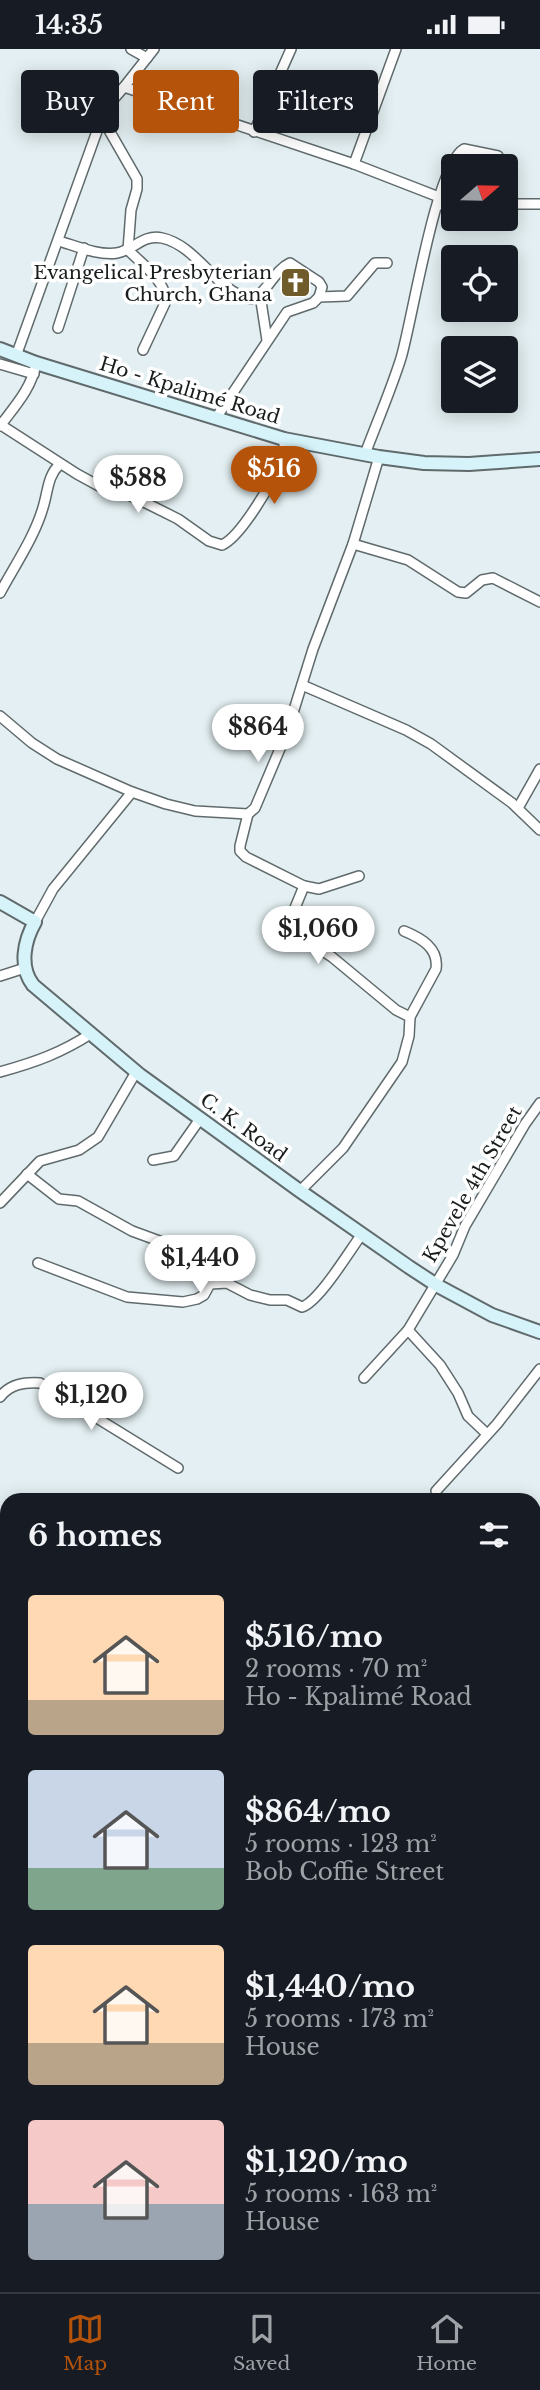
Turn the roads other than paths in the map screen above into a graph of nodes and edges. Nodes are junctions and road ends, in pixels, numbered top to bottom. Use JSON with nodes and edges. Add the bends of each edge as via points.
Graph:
{"nodes":[{"id":1,"x":131,"y":49,"type":"edge"},
{"id":2,"x":154,"y":49,"type":"edge"},
{"id":3,"x":291,"y":49,"type":"edge"},
{"id":4,"x":396,"y":49,"type":"edge"},
{"id":5,"x":147,"y":58,"type":"junction"},
{"id":6,"x":282,"y":70,"type":"edge"},
{"id":7,"x":124,"y":87,"type":"junction"},
{"id":8,"x":119,"y":93,"type":"edge"},
{"id":9,"x":253,"y":132,"type":"edge"},
{"id":10,"x":97,"y":133,"type":"edge"},
{"id":11,"x":111,"y":133,"type":"edge"},
{"id":12,"x":257,"y":133,"type":"edge"},
{"id":13,"x":457,"y":154,"type":"edge"},
{"id":14,"x":489,"y":154,"type":"edge"},
{"id":15,"x":354,"y":164,"type":"junction"},
{"id":16,"x":441,"y":196,"type":"edge"},
{"id":17,"x":439,"y":201,"type":"junction"},
{"id":18,"x":518,"y":204,"type":"edge"},
{"id":19,"x":540,"y":204,"type":"edge"},
{"id":20,"x":59,"y":241,"type":"junction"},
{"id":21,"x":84,"y":248,"type":"junction"},
{"id":22,"x":128,"y":250,"type":"junction"},
{"id":23,"x":387,"y":263,"type":"dead end"},
{"id":24,"x":260,"y":295,"type":"junction"},
{"id":25,"x":319,"y":297,"type":"junction"},
{"id":26,"x":58,"y":328,"type":"dead end"},
{"id":27,"x":267,"y":340,"type":"junction"},
{"id":28,"x":0,"y":349,"type":"edge"},
{"id":29,"x":143,"y":350,"type":"dead end"},
{"id":30,"x":16,"y":356,"type":"junction"},
{"id":31,"x":0,"y":364,"type":"edge"},
{"id":32,"x":35,"y":368,"type":"junction"},
{"id":33,"x":216,"y":418,"type":"junction"},
{"id":34,"x":0,"y":426,"type":"edge"},
{"id":35,"x":284,"y":439,"type":"junction"},
{"id":36,"x":365,"y":454,"type":"junction"},
{"id":37,"x":379,"y":457,"type":"junction"},
{"id":38,"x":540,"y":459,"type":"edge"},
{"id":39,"x":60,"y":464,"type":"junction"},
{"id":40,"x":353,"y":544,"type":"junction"},
{"id":41,"x":0,"y":593,"type":"edge"},
{"id":42,"x":540,"y":602,"type":"edge"},
{"id":43,"x":302,"y":685,"type":"junction"},
{"id":44,"x":0,"y":716,"type":"edge"},
{"id":45,"x":540,"y":769,"type":"edge"},
{"id":46,"x":132,"y":792,"type":"junction"},
{"id":47,"x":518,"y":808,"type":"junction"},
{"id":48,"x":248,"y":814,"type":"junction"},
{"id":49,"x":540,"y":830,"type":"edge"},
{"id":50,"x":359,"y":876,"type":"dead end"},
{"id":51,"x":304,"y":886,"type":"junction"},
{"id":52,"x":0,"y":902,"type":"edge"},
{"id":53,"x":35,"y":922,"type":"junction"},
{"id":54,"x":404,"y":931,"type":"dead end"},
{"id":55,"x":25,"y":968,"type":"junction"},
{"id":56,"x":0,"y":976,"type":"edge"},
{"id":57,"x":411,"y":1017,"type":"junction"},
{"id":58,"x":92,"y":1033,"type":"junction"},
{"id":59,"x":0,"y":1072,"type":"edge"},
{"id":60,"x":136,"y":1072,"type":"junction"},
{"id":61,"x":540,"y":1103,"type":"edge"},
{"id":62,"x":200,"y":1119,"type":"junction"},
{"id":63,"x":153,"y":1160,"type":"dead end"},
{"id":64,"x":27,"y":1174,"type":"junction"},
{"id":65,"x":300,"y":1191,"type":"junction"},
{"id":66,"x":0,"y":1203,"type":"edge"},
{"id":67,"x":362,"y":1234,"type":"junction"},
{"id":68,"x":38,"y":1263,"type":"dead end"},
{"id":69,"x":435,"y":1283,"type":"junction"},
{"id":70,"x":210,"y":1284,"type":"junction"},
{"id":71,"x":408,"y":1330,"type":"junction"},
{"id":72,"x":540,"y":1332,"type":"edge"},
{"id":73,"x":540,"y":1369,"type":"edge"},
{"id":74,"x":364,"y":1378,"type":"dead end"},
{"id":75,"x":0,"y":1397,"type":"edge"},
{"id":76,"x":487,"y":1434,"type":"junction"},
{"id":77,"x":178,"y":1468,"type":"dead end"},
{"id":78,"x":436,"y":1491,"type":"dead end"}],
"edges":[{"from":1,"to":5,"type":"street"},
{"from":2,"to":5,"type":"street"},
{"from":3,"to":6,"type":"street"},
{"from":4,"to":15,"type":"street"},
{"from":5,"to":7,"type":"street"},
{"from":7,"to":8,"type":"street"},
{"from":7,"to":9,"type":"street"},
{"from":10,"to":20,"type":"street"},
{"from":11,"to":22,"type":"street","via":[[137,179]]},
{"from":12,"to":15,"type":"street"},
{"from":13,"to":14,"type":"street","via":[[468,149]]},
{"from":15,"to":17,"type":"street"},
{"from":16,"to":17,"type":"street"},
{"from":17,"to":36,"type":"street","via":[[401,357]]},
{"from":18,"to":19,"type":"street"},
{"from":20,"to":21,"type":"street"},
{"from":20,"to":30,"type":"street"},
{"from":21,"to":22,"type":"street","via":[[105,253]]},
{"from":21,"to":26,"type":"street"},
{"from":22,"to":24,"type":"street","via":[[141,240],[164,239],[184,249],[237,293],[251,299]]},
{"from":22,"to":29,"type":"street","via":[[167,295]]},
{"from":23,"to":25,"type":"street","via":[[375,263],[347,296]]},
{"from":24,"to":25,"type":"street","via":[[290,263],[319,282]]},
{"from":24,"to":27,"type":"street"},
{"from":25,"to":27,"type":"street","via":[[287,312]]},
{"from":27,"to":33,"type":"street"},
{"from":28,"to":30,"type":"street","name":"Ho - Kpalimé Road"},
{"from":30,"to":32,"type":"street","name":"Ho - Kpalimé Road"},
{"from":31,"to":32,"type":"street"},
{"from":32,"to":33,"type":"street","name":"Ho - Kpalimé Road"},
{"from":32,"to":34,"type":"street"},
{"from":33,"to":35,"type":"street","name":"Ho - Kpalimé Road"},
{"from":34,"to":39,"type":"street"},
{"from":35,"to":36,"type":"street","name":"Ho - Kpalimé Road"},
{"from":35,"to":39,"type":"street","via":[[283,458],[256,507],[232,540],[222,545],[148,503],[99,486]]},
{"from":36,"to":37,"type":"street","name":"Ho - Kpalimé Road"},
{"from":37,"to":38,"type":"street","name":"Ho - Kpalimé Road","via":[[469,464]]},
{"from":37,"to":40,"type":"street"},
{"from":39,"to":41,"type":"street","via":[[53,471],[38,521]]},
{"from":40,"to":42,"type":"street","via":[[408,560],[458,592],[466,593],[482,580],[494,578]]},
{"from":40,"to":43,"type":"street"},
{"from":43,"to":47,"type":"street","via":[[431,744]]},
{"from":43,"to":48,"type":"street","via":[[255,808]]},
{"from":44,"to":46,"type":"street","via":[[57,759]]},
{"from":45,"to":47,"type":"street"},
{"from":46,"to":48,"type":"street","via":[[195,811]]},
{"from":46,"to":53,"type":"street","via":[[53,889]]},
{"from":47,"to":49,"type":"street"},
{"from":48,"to":51,"type":"street","via":[[242,854]]},
{"from":50,"to":51,"type":"street","via":[[323,889]]},
{"from":51,"to":57,"type":"street","via":[[290,919],[291,930]]},
{"from":52,"to":53,"type":"street"},
{"from":53,"to":55,"type":"street","via":[[26,944]]},
{"from":54,"to":57,"type":"street","via":[[425,942],[437,963]]},
{"from":55,"to":56,"type":"street"},
{"from":55,"to":58,"type":"street","name":"C. K. Road","via":[[33,985]]},
{"from":57,"to":65,"type":"street","via":[[402,1062],[343,1148]]},
{"from":58,"to":59,"type":"street","via":[[44,1060]]},
{"from":58,"to":60,"type":"street","name":"C. K. Road"},
{"from":60,"to":62,"type":"street","name":"C. K. Road"},
{"from":60,"to":64,"type":"street","via":[[97,1137],[79,1150],[40,1161]]},
{"from":61,"to":69,"type":"street","name":"Kpevele 4th Street"},
{"from":62,"to":63,"type":"street","via":[[174,1156]]},
{"from":62,"to":65,"type":"street","name":"C. K. Road"},
{"from":64,"to":66,"type":"street"},
{"from":64,"to":70,"type":"street","via":[[59,1199],[78,1201],[132,1231],[162,1241],[199,1268]]},
{"from":65,"to":67,"type":"street","name":"C. K. Road"},
{"from":67,"to":69,"type":"street","name":"C. K. Road"},
{"from":67,"to":70,"type":"street","via":[[304,1307],[250,1295],[228,1283]]},
{"from":68,"to":70,"type":"street","via":[[127,1297],[156,1301],[197,1299]]},
{"from":69,"to":71,"type":"street","name":"Kpevele 4th Street"},
{"from":69,"to":72,"type":"street","name":"C. K. Road","via":[[492,1315]]},
{"from":71,"to":74,"type":"street","name":"Kpevele 4th Street"},
{"from":71,"to":76,"type":"street","via":[[440,1364],[468,1416]]},
{"from":73,"to":76,"type":"street"},
{"from":75,"to":77,"type":"street","via":[[15,1385],[40,1383]]},
{"from":76,"to":78,"type":"street"}]}
